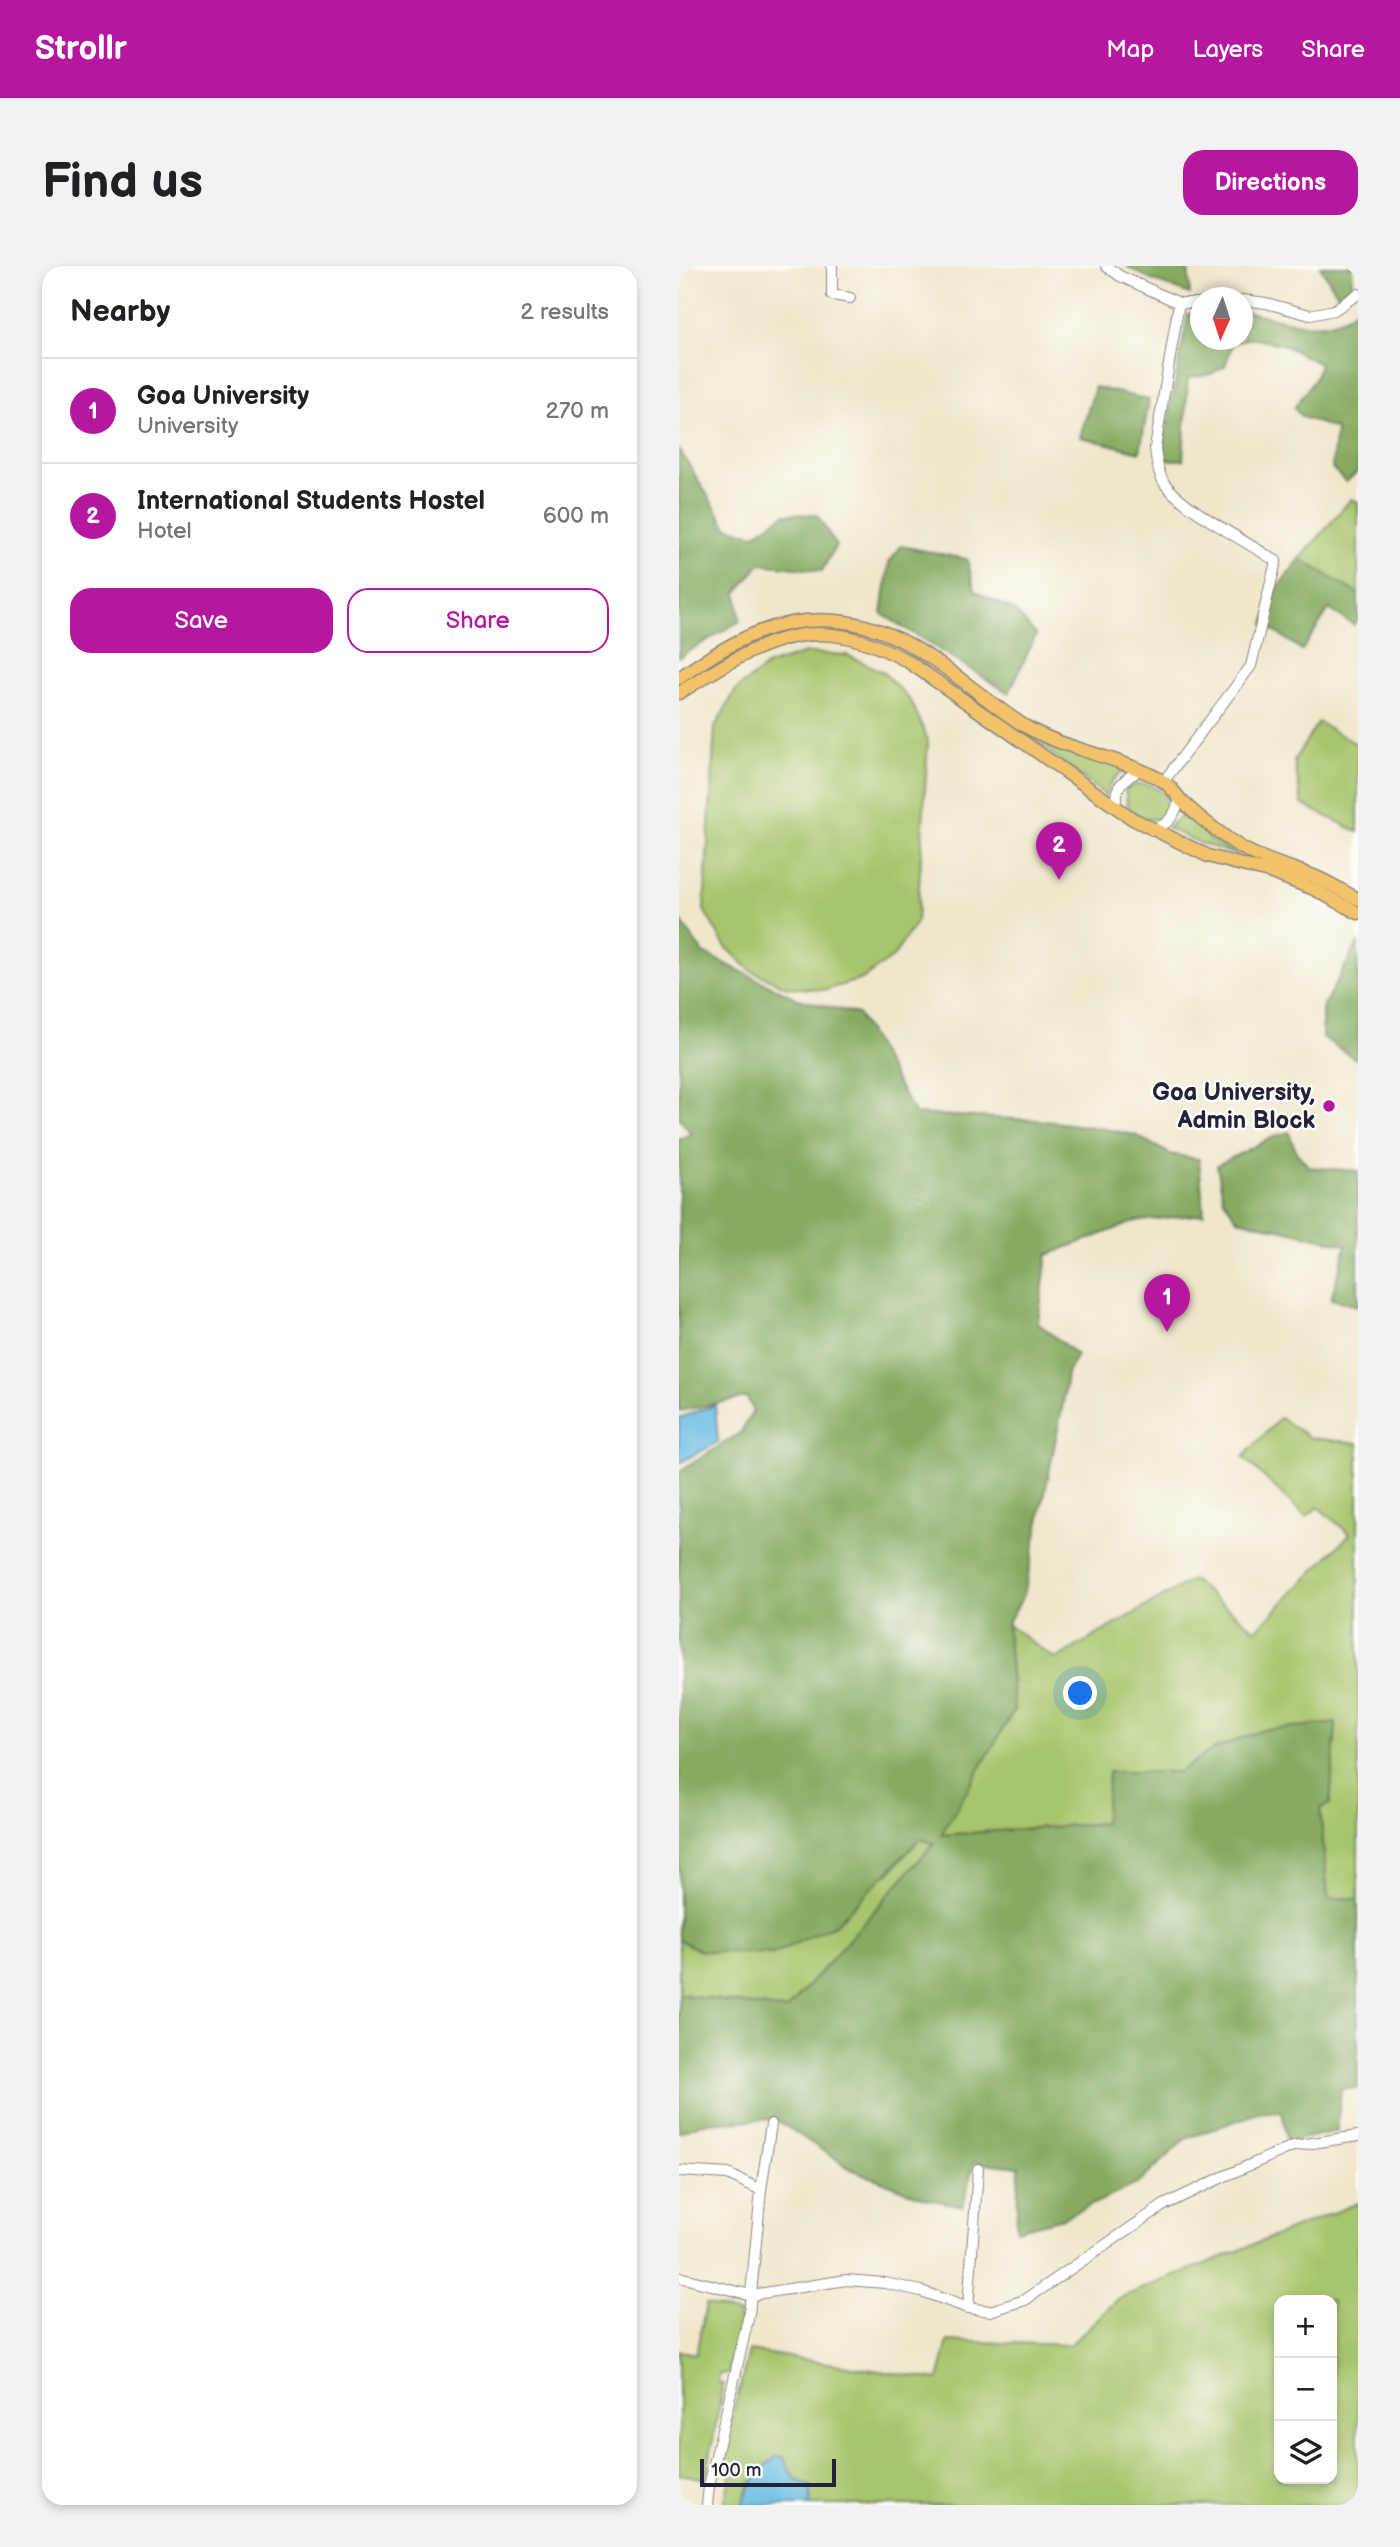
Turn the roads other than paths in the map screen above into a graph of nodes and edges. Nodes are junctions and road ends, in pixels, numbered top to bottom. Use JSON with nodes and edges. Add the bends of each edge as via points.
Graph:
{"nodes":[{"id":1,"x":832,"y":266,"type":"edge"},
{"id":2,"x":1106,"y":266,"type":"edge"},
{"id":3,"x":1358,"y":294,"type":"edge"},
{"id":4,"x":850,"y":298,"type":"dead end"},
{"id":5,"x":1253,"y":301,"type":"edge"},
{"id":6,"x":1179,"y":303,"type":"junction"},
{"id":7,"x":1190,"y":303,"type":"edge"},
{"id":8,"x":679,"y":678,"type":"edge"},
{"id":9,"x":679,"y":693,"type":"edge"},
{"id":10,"x":1134,"y":774,"type":"joint"},
{"id":11,"x":1150,"y":775,"type":"junction"},
{"id":12,"x":1164,"y":781,"type":"junction"},
{"id":13,"x":1180,"y":800,"type":"junction"},
{"id":14,"x":1116,"y":808,"type":"junction"},
{"id":15,"x":1152,"y":830,"type":"junction"},
{"id":16,"x":1358,"y":899,"type":"edge"},
{"id":17,"x":1358,"y":913,"type":"edge"},
{"id":18,"x":771,"y":2124,"type":"dead end"},
{"id":19,"x":1358,"y":2136,"type":"edge"},
{"id":20,"x":978,"y":2169,"type":"dead end"},
{"id":21,"x":679,"y":2171,"type":"edge"},
{"id":22,"x":761,"y":2190,"type":"junction"},
{"id":23,"x":679,"y":2277,"type":"edge"},
{"id":24,"x":751,"y":2295,"type":"junction"},
{"id":25,"x":968,"y":2308,"type":"junction"},
{"id":26,"x":707,"y":2505,"type":"edge"}],
"edges":[{"from":1,"to":4,"type":"street","via":[[832,295]]},
{"from":2,"to":6,"type":"street"},
{"from":3,"to":5,"type":"street","via":[[1334,310],[1310,315]]},
{"from":6,"to":7,"type":"street"},
{"from":6,"to":12,"type":"street","via":[[1155,448],[1164,482],[1179,498],[1276,561],[1251,666]]},
{"from":8,"to":11,"type":"main road","via":[[735,642],[773,625],[809,620],[847,622],[887,633],[917,649],[1025,726]]},
{"from":9,"to":14,"type":"main road","via":[[742,654],[777,639],[809,634],[844,636],[881,646],[909,662]]},
{"from":10,"to":11,"type":"main road"},
{"from":10,"to":14,"type":"street","via":[[1119,785]]},
{"from":11,"to":12,"type":"main road"},
{"from":12,"to":13,"type":"main road"},
{"from":13,"to":15,"type":"street","via":[[1165,826]]},
{"from":13,"to":16,"type":"main road","via":[[1240,846]]},
{"from":14,"to":15,"type":"main road"},
{"from":15,"to":17,"type":"main road","via":[[1208,856],[1314,889]]},
{"from":18,"to":22,"type":"street"},
{"from":19,"to":25,"type":"street","via":[[1293,2146],[1164,2206],[1025,2300],[990,2311]]},
{"from":20,"to":25,"type":"street"},
{"from":21,"to":22,"type":"street","via":[[728,2174]]},
{"from":22,"to":24,"type":"street"},
{"from":23,"to":24,"type":"street"},
{"from":24,"to":25,"type":"street","via":[[846,2280],[921,2291]]},
{"from":24,"to":26,"type":"street"}]}
